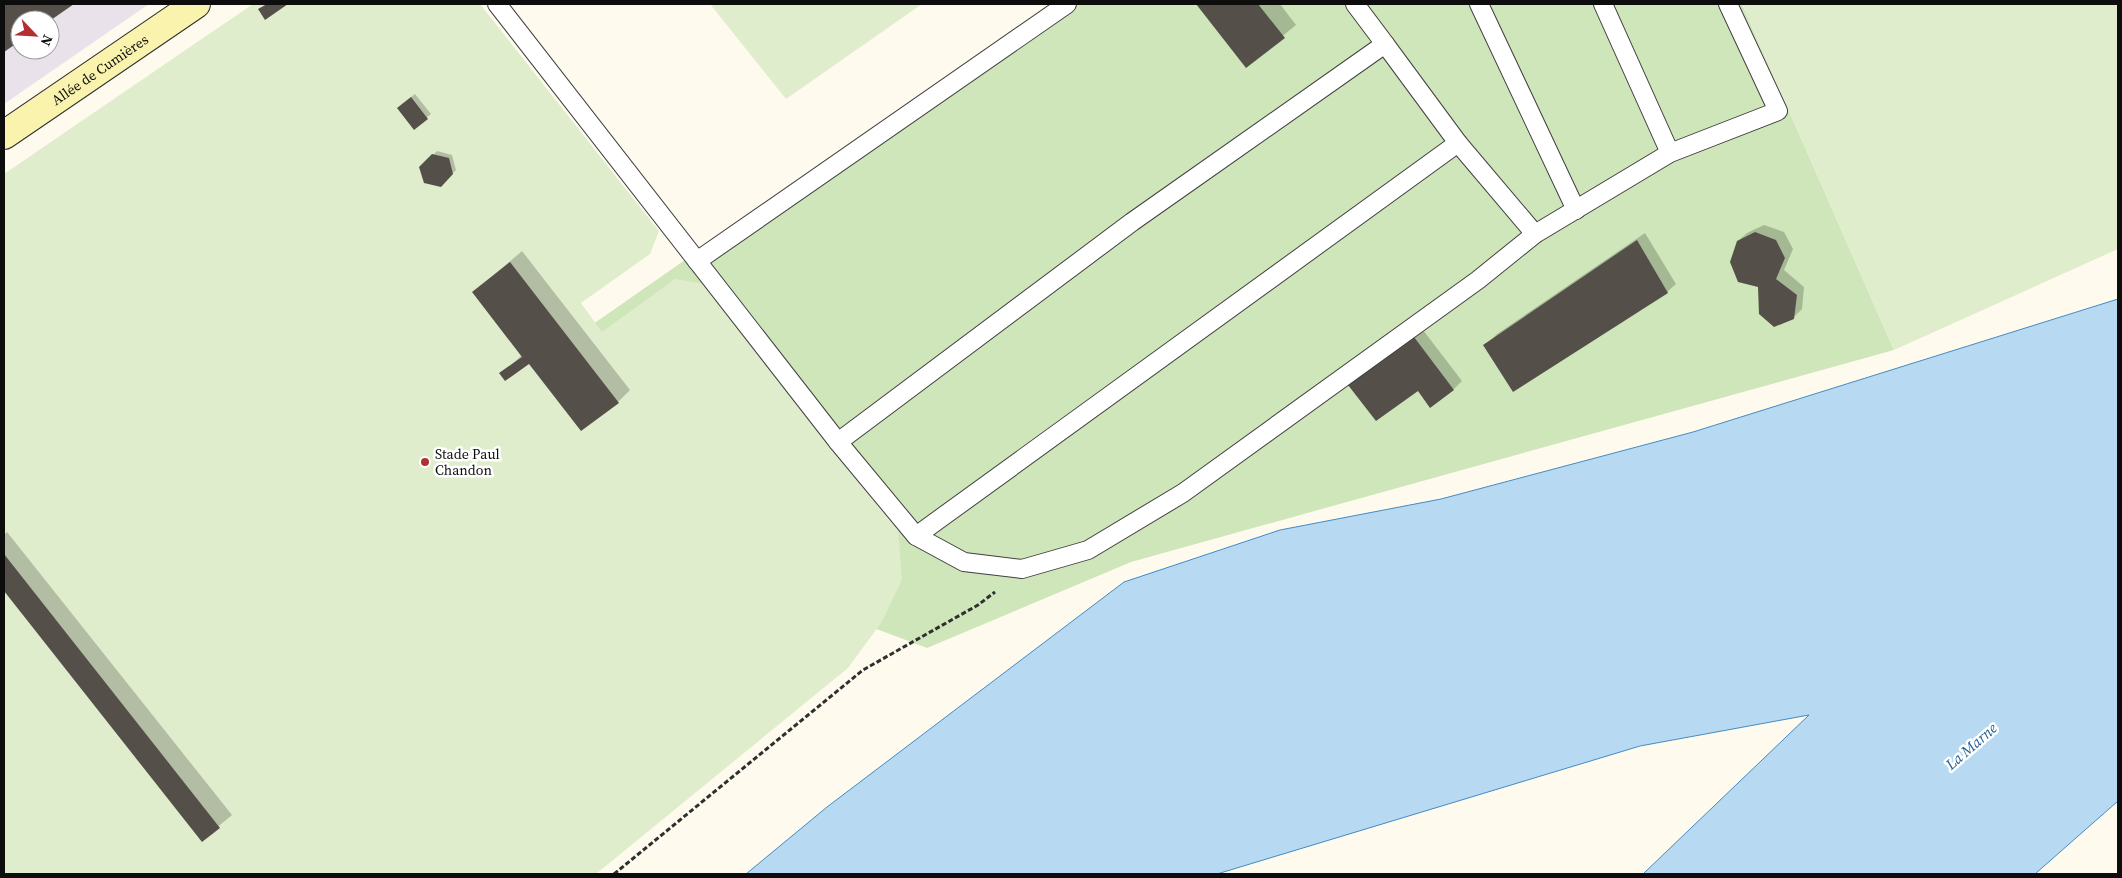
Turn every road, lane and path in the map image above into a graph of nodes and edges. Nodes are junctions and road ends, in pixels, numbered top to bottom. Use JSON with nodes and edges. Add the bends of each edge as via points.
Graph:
{"nodes":[{"id":1,"x":196,"y":4,"type":"edge"},
{"id":2,"x":496,"y":4,"type":"edge"},
{"id":3,"x":1067,"y":4,"type":"edge"},
{"id":4,"x":1355,"y":4,"type":"edge"},
{"id":5,"x":1479,"y":4,"type":"edge"},
{"id":6,"x":1603,"y":4,"type":"edge"},
{"id":7,"x":1728,"y":4,"type":"edge"},
{"id":8,"x":1385,"y":44,"type":"junction"},
{"id":9,"x":4,"y":135,"type":"edge"},
{"id":10,"x":1458,"y":143,"type":"junction"},
{"id":11,"x":1670,"y":153,"type":"junction"},
{"id":12,"x":1576,"y":210,"type":"junction"},
{"id":13,"x":1535,"y":234,"type":"junction"},
{"id":14,"x":697,"y":261,"type":"junction"},
{"id":15,"x":838,"y":442,"type":"junction"},
{"id":16,"x":916,"y":536,"type":"junction"},
{"id":17,"x":1022,"y":569,"type":"junction"},
{"id":18,"x":614,"y":874,"type":"edge"}],
"edges":[{"from":1,"to":9,"type":"main road","name":"Allée de Cumières"},
{"from":2,"to":14,"type":"lane"},
{"from":3,"to":14,"type":"lane"},
{"from":4,"to":8,"type":"lane"},
{"from":5,"to":12,"type":"lane"},
{"from":6,"to":11,"type":"lane"},
{"from":7,"to":11,"type":"lane","via":[[1778,111]]},
{"from":8,"to":10,"type":"lane"},
{"from":8,"to":15,"type":"lane","via":[[1132,222]]},
{"from":10,"to":13,"type":"lane"},
{"from":10,"to":16,"type":"lane"},
{"from":11,"to":12,"type":"lane"},
{"from":12,"to":13,"type":"lane"},
{"from":13,"to":17,"type":"lane","via":[[1470,286],[1183,493],[1088,550]]},
{"from":14,"to":15,"type":"lane"},
{"from":15,"to":16,"type":"lane"},
{"from":16,"to":17,"type":"lane","via":[[964,562]]},
{"from":17,"to":18,"type":"path","via":[[978,605],[863,670]]}]}
